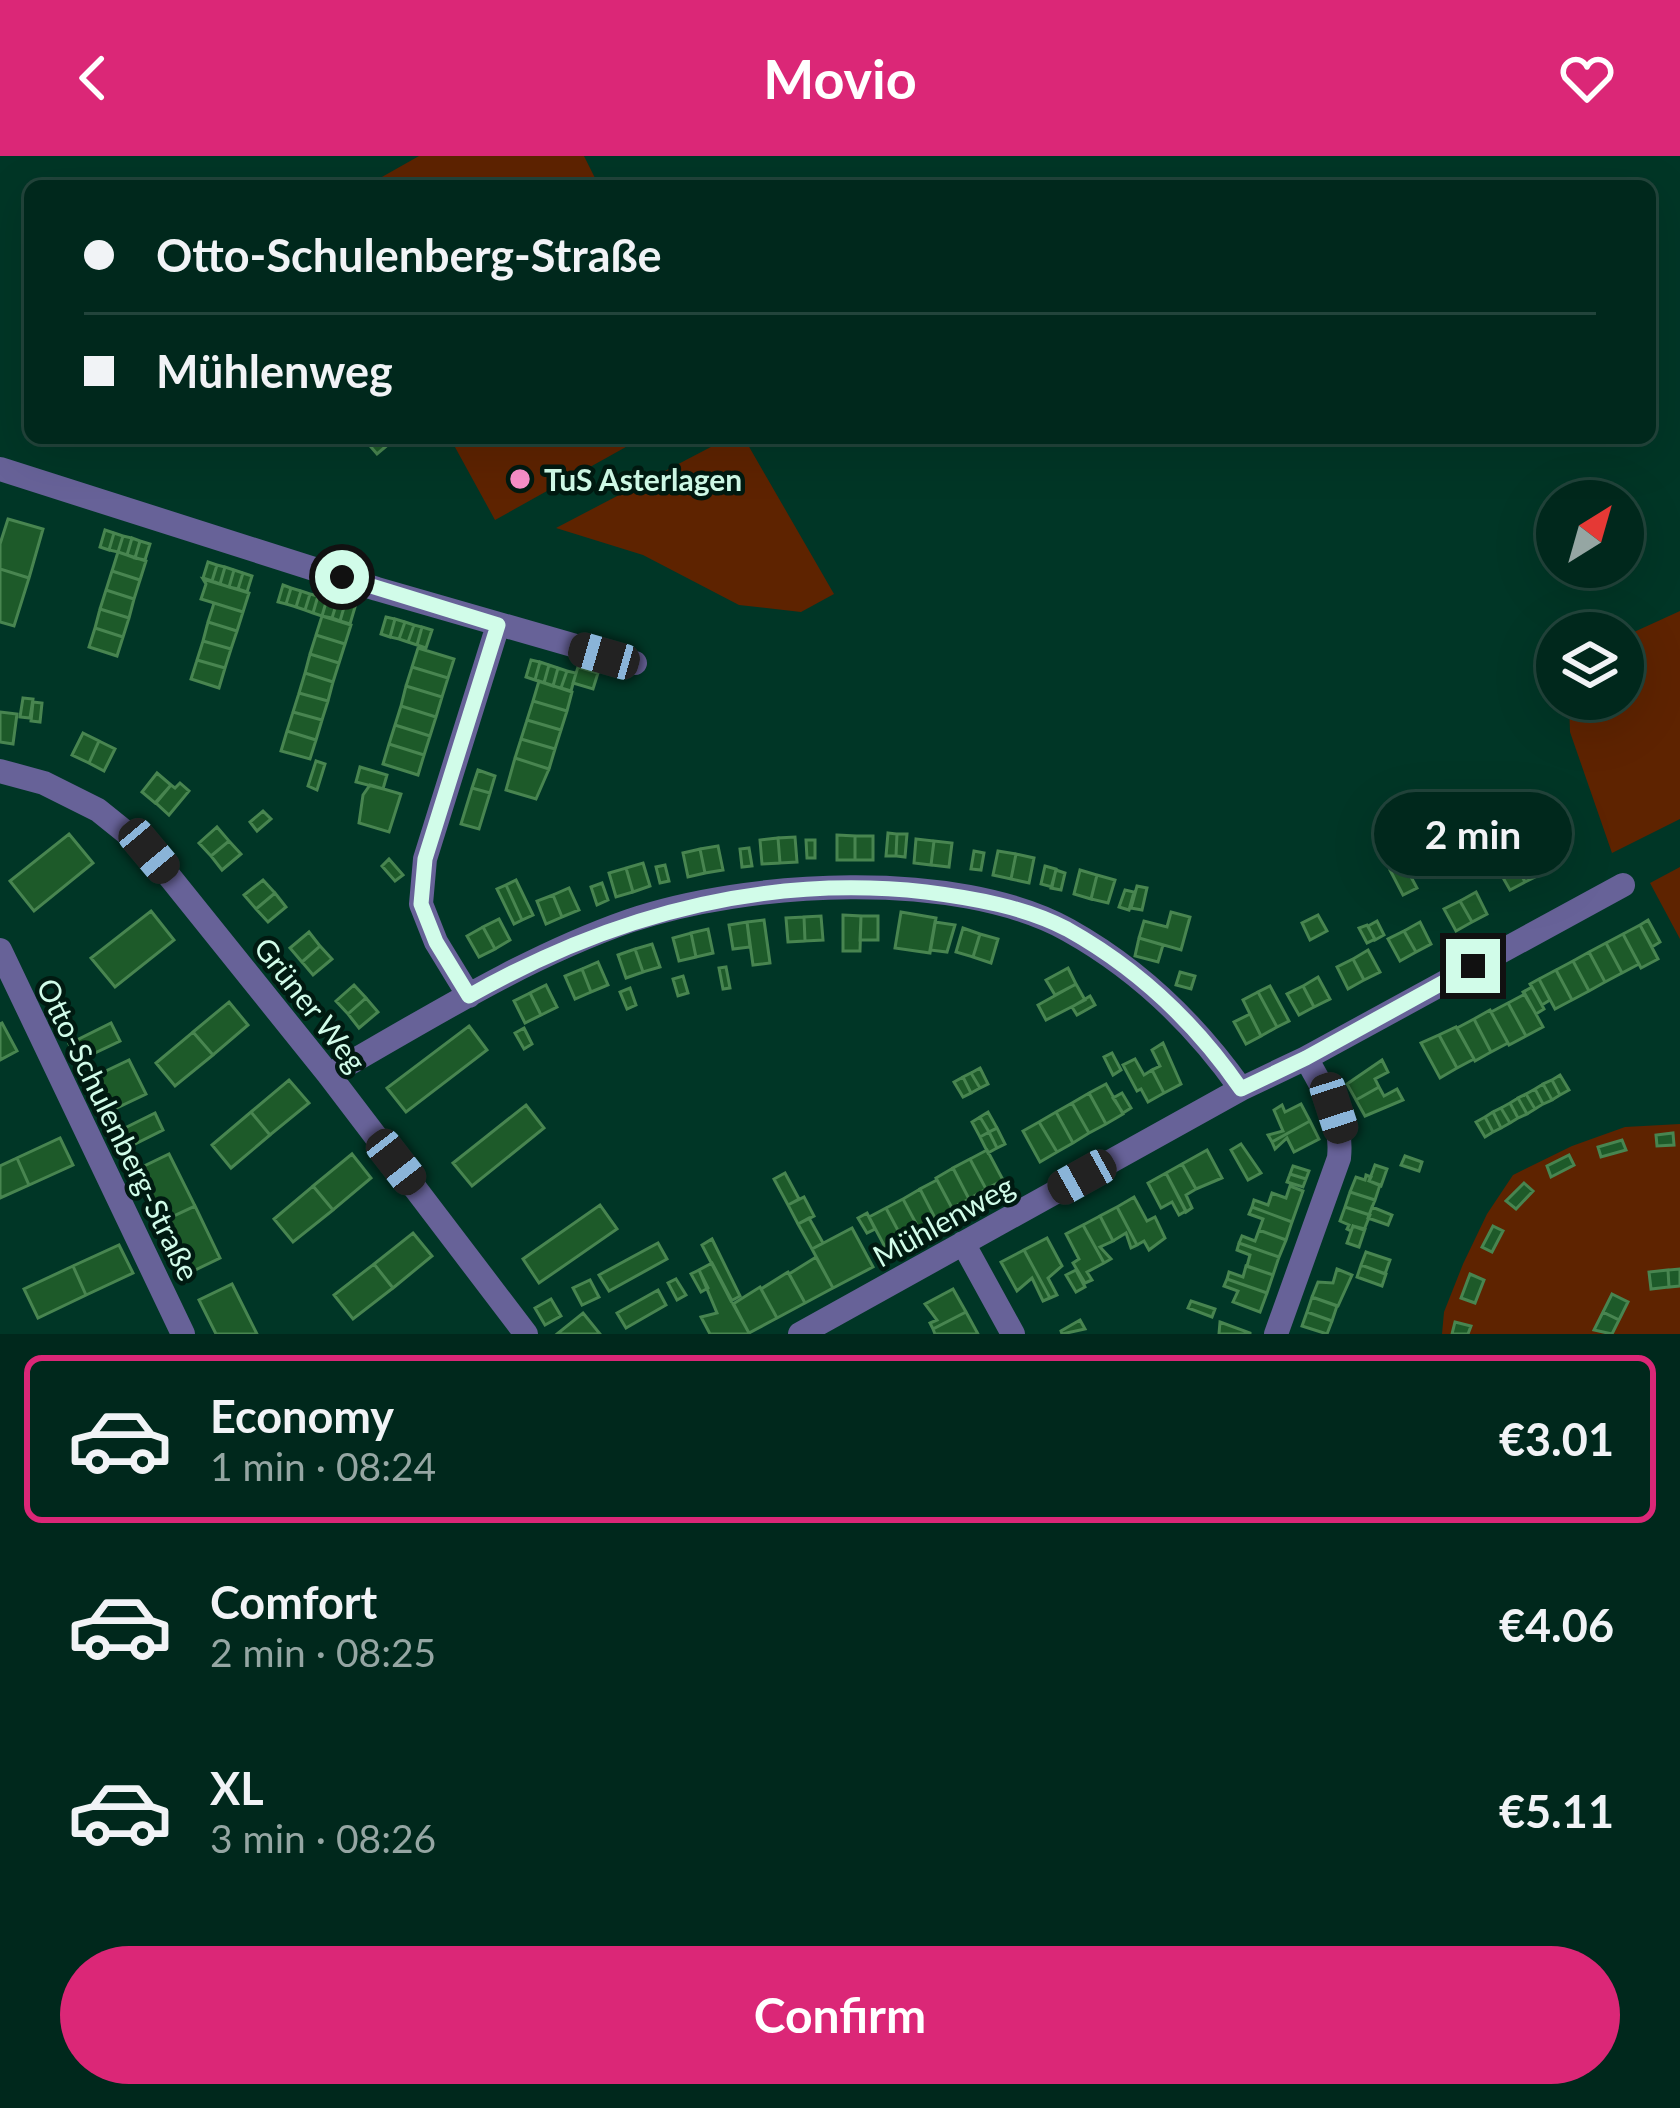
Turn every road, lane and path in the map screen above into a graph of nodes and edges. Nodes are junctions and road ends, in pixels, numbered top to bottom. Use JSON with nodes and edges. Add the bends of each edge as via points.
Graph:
{"nodes":[{"id":1,"x":0,"y":469,"type":"edge"},
{"id":2,"x":498,"y":625,"type":"junction"},
{"id":3,"x":635,"y":663,"type":"dead end"},
{"id":4,"x":0,"y":771,"type":"edge"},
{"id":5,"x":1623,"y":885,"type":"dead end"},
{"id":6,"x":0,"y":950,"type":"edge"},
{"id":7,"x":469,"y":996,"type":"junction"},
{"id":8,"x":1306,"y":1058,"type":"junction"},
{"id":9,"x":329,"y":1075,"type":"junction"},
{"id":10,"x":1241,"y":1089,"type":"junction"},
{"id":11,"x":963,"y":1243,"type":"junction"},
{"id":12,"x":184,"y":1334,"type":"edge"},
{"id":13,"x":526,"y":1334,"type":"edge"},
{"id":14,"x":800,"y":1334,"type":"edge"},
{"id":15,"x":1013,"y":1334,"type":"edge"},
{"id":16,"x":1276,"y":1334,"type":"edge"}],
"edges":[{"from":1,"to":2,"type":"street"},
{"from":2,"to":3,"type":"street"},
{"from":2,"to":7,"type":"street","via":[[425,859],[421,904]]},
{"from":4,"to":9,"type":"street","name":"Grüner Weg","via":[[98,810],[149,851]]},
{"from":5,"to":8,"type":"street","name":"Mühlenweg"},
{"from":6,"to":12,"type":"street","name":"Otto-Schulenberg-Straße"},
{"from":7,"to":9,"type":"street"},
{"from":7,"to":10,"type":"street","via":[[523,965],[689,904],[815,889],[956,896],[1066,928],[1173,1006]]},
{"from":8,"to":10,"type":"street","name":"Mühlenweg"},
{"from":8,"to":16,"type":"street","via":[[1334,1108],[1340,1158]]},
{"from":9,"to":13,"type":"street","name":"Grüner Weg"},
{"from":10,"to":11,"type":"street","name":"Mühlenweg"},
{"from":11,"to":14,"type":"street","name":"Mühlenweg"},
{"from":11,"to":15,"type":"street"}]}
